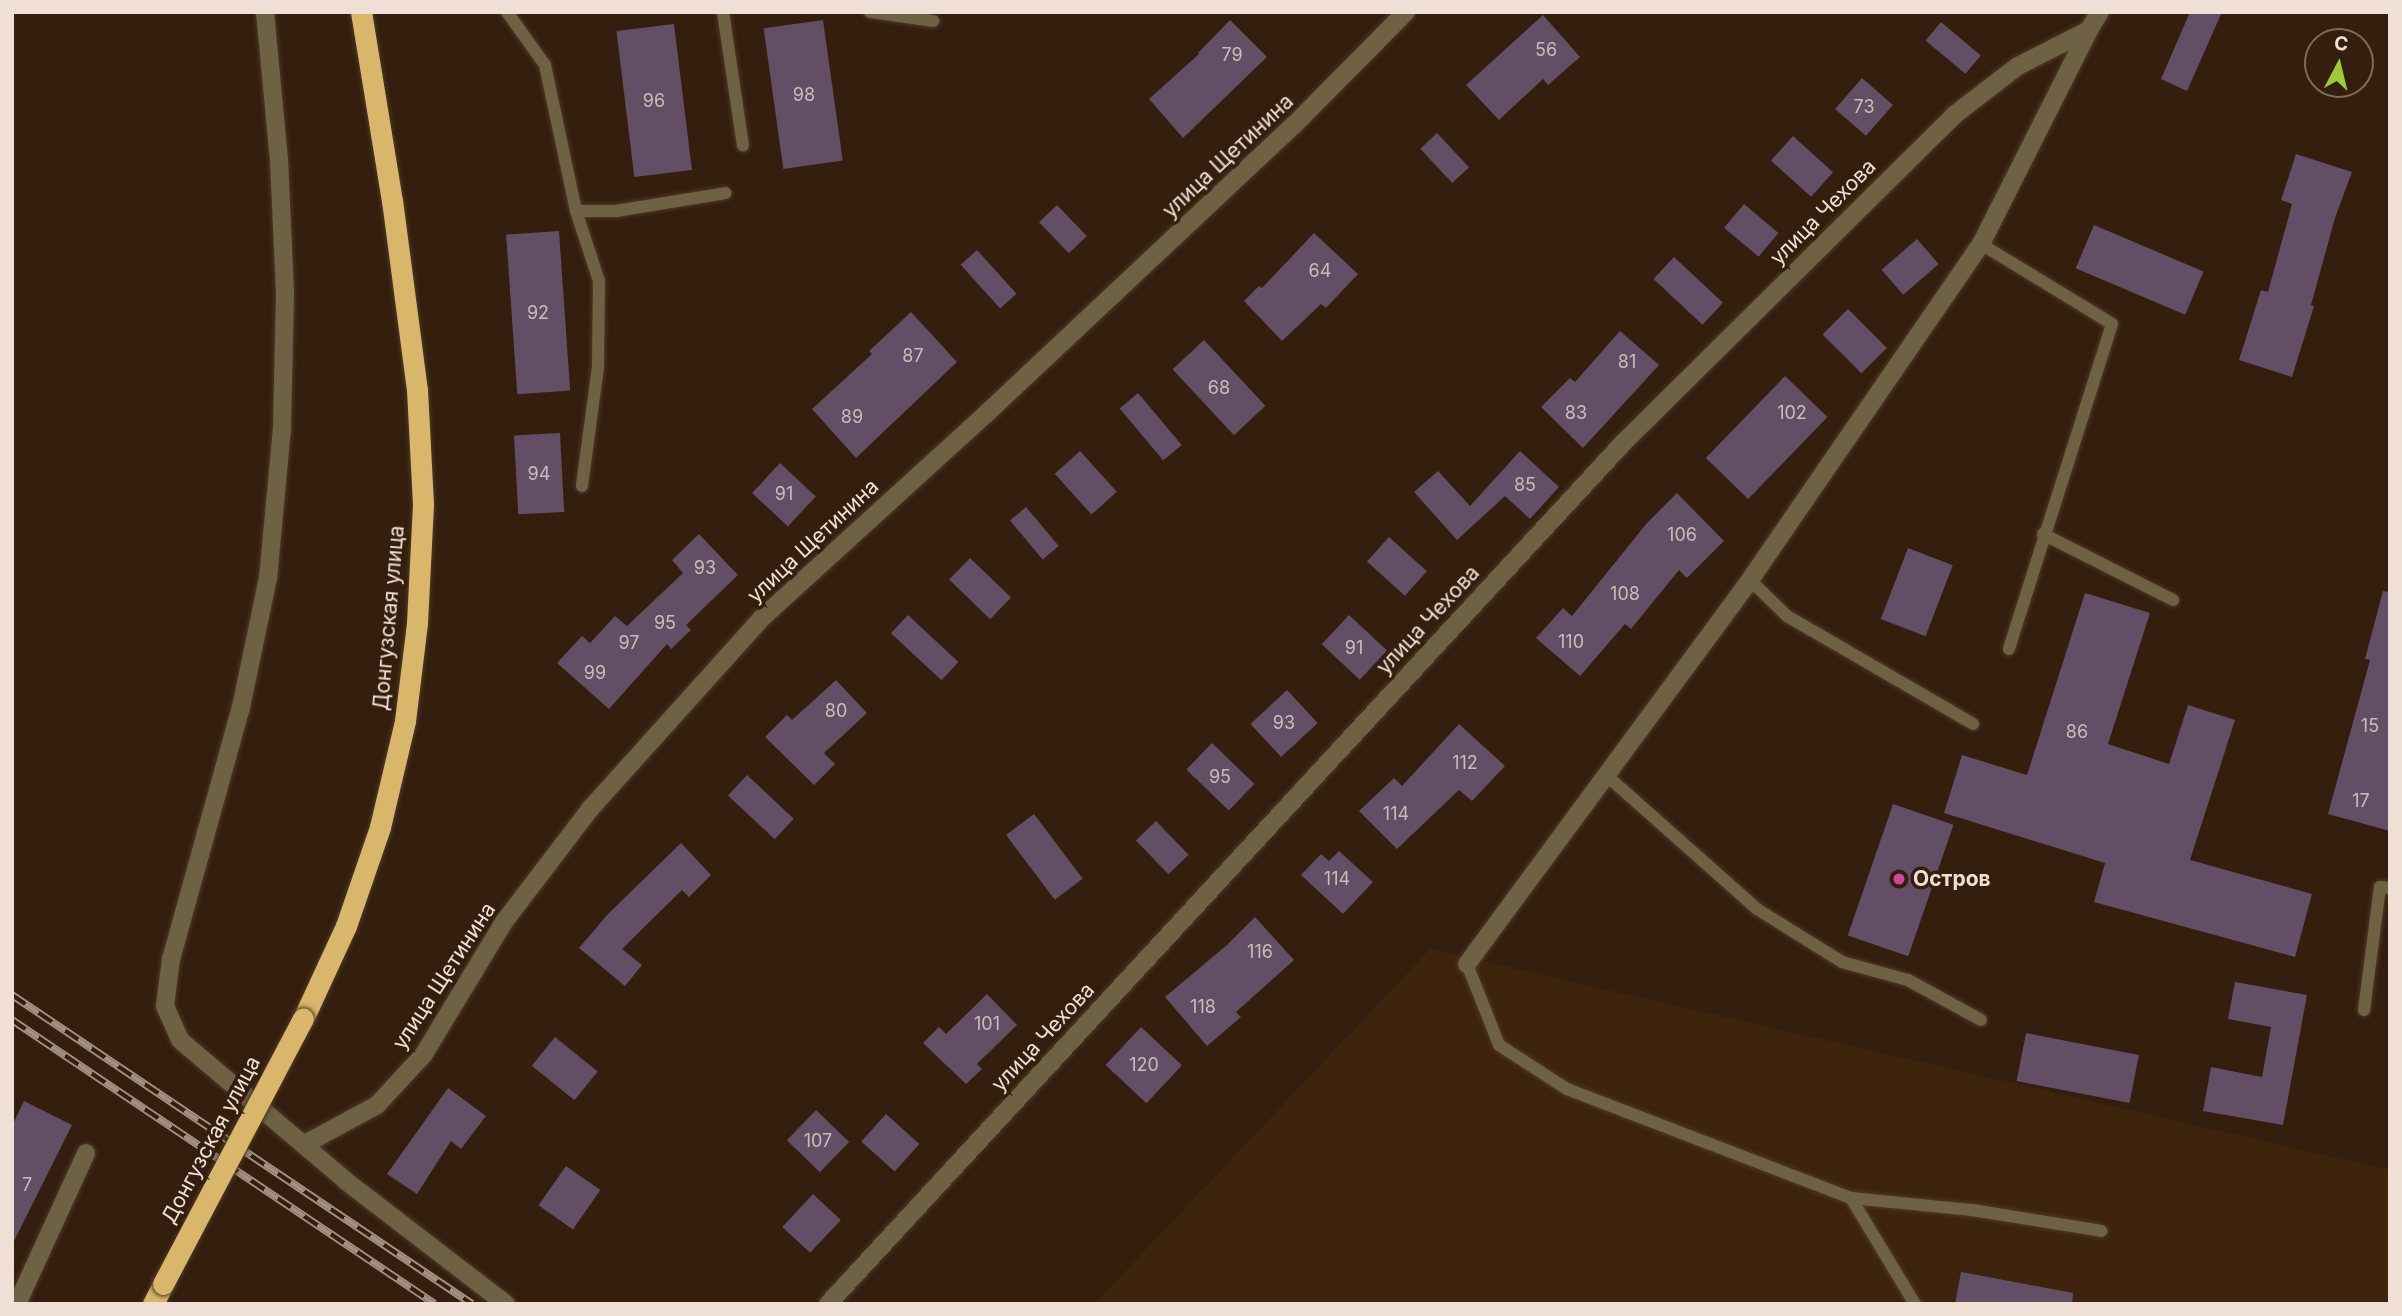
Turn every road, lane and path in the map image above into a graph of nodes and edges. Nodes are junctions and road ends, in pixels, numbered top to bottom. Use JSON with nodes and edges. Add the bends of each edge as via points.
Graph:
{"nodes":[{"id":1,"x":265,"y":12,"type":"edge"},
{"id":2,"x":361,"y":12,"type":"edge"},
{"id":3,"x":507,"y":12,"type":"edge"},
{"id":4,"x":723,"y":12,"type":"edge"},
{"id":5,"x":870,"y":12,"type":"edge"},
{"id":6,"x":1406,"y":12,"type":"edge"},
{"id":7,"x":2100,"y":12,"type":"edge"},
{"id":8,"x":933,"y":21,"type":"dead end"},
{"id":9,"x":2090,"y":30,"type":"junction"},
{"id":10,"x":743,"y":146,"type":"dead end"},
{"id":11,"x":726,"y":193,"type":"dead end"},
{"id":12,"x":576,"y":211,"type":"junction"},
{"id":13,"x":1980,"y":244,"type":"junction"},
{"id":14,"x":582,"y":486,"type":"dead end"},
{"id":15,"x":2043,"y":534,"type":"junction"},
{"id":16,"x":1750,"y":580,"type":"junction"},
{"id":17,"x":2173,"y":600,"type":"dead end"},
{"id":18,"x":2009,"y":649,"type":"dead end"},
{"id":19,"x":1973,"y":724,"type":"dead end"},
{"id":20,"x":1606,"y":775,"type":"junction"},
{"id":21,"x":2390,"y":888,"type":"edge"},
{"id":22,"x":1467,"y":964,"type":"joint"},
{"id":23,"x":2364,"y":1010,"type":"dead end"},
{"id":24,"x":1981,"y":1020,"type":"dead end"},
{"id":25,"x":305,"y":1144,"type":"junction"},
{"id":26,"x":86,"y":1153,"type":"dead end"},
{"id":27,"x":1852,"y":1198,"type":"junction"},
{"id":28,"x":2101,"y":1231,"type":"dead end"},
{"id":29,"x":17,"y":1304,"type":"edge"},
{"id":30,"x":153,"y":1304,"type":"edge"},
{"id":31,"x":506,"y":1304,"type":"edge"},
{"id":32,"x":828,"y":1304,"type":"edge"},
{"id":33,"x":1915,"y":1304,"type":"edge"}],
"edges":[{"from":1,"to":25,"type":"street","via":[[285,294],[282,428],[268,578],[242,707],[171,959],[165,1006],[180,1040]]},
{"from":2,"to":30,"type":"highway","name":"Донгузская улица","bridge":true,"via":[[416,390],[423,504],[417,623],[405,721],[380,827],[346,926],[303,1019]]},
{"from":3,"to":12,"type":"lane","via":[[545,65]]},
{"from":4,"to":10,"type":"lane"},
{"from":5,"to":8,"type":"lane"},
{"from":6,"to":25,"type":"street","name":"улица Щетинина","via":[[1294,125],[764,616],[590,809],[504,922],[424,1054],[377,1105]]},
{"from":7,"to":9,"type":"street"},
{"from":9,"to":13,"type":"street"},
{"from":9,"to":32,"type":"street","name":"улица Чехова","via":[[2018,66],[1953,116],[1623,443]]},
{"from":11,"to":12,"type":"lane","via":[[616,211]]},
{"from":12,"to":14,"type":"lane","via":[[599,281],[598,368]]},
{"from":13,"to":15,"type":"lane","via":[[2112,324]]},
{"from":13,"to":16,"type":"street"},
{"from":15,"to":17,"type":"lane"},
{"from":15,"to":18,"type":"lane"},
{"from":16,"to":19,"type":"lane","via":[[1787,616]]},
{"from":16,"to":20,"type":"street"},
{"from":20,"to":22,"type":"street"},
{"from":20,"to":24,"type":"lane","via":[[1757,908],[1842,962],[1908,980]]},
{"from":21,"to":23,"type":"lane","via":[[2380,887]]},
{"from":22,"to":27,"type":"lane","via":[[1499,1045],[1567,1089]]},
{"from":25,"to":31,"type":"street"},
{"from":26,"to":29,"type":"street"},
{"from":27,"to":28,"type":"lane","via":[[1972,1210]]},
{"from":27,"to":33,"type":"lane"}]}
